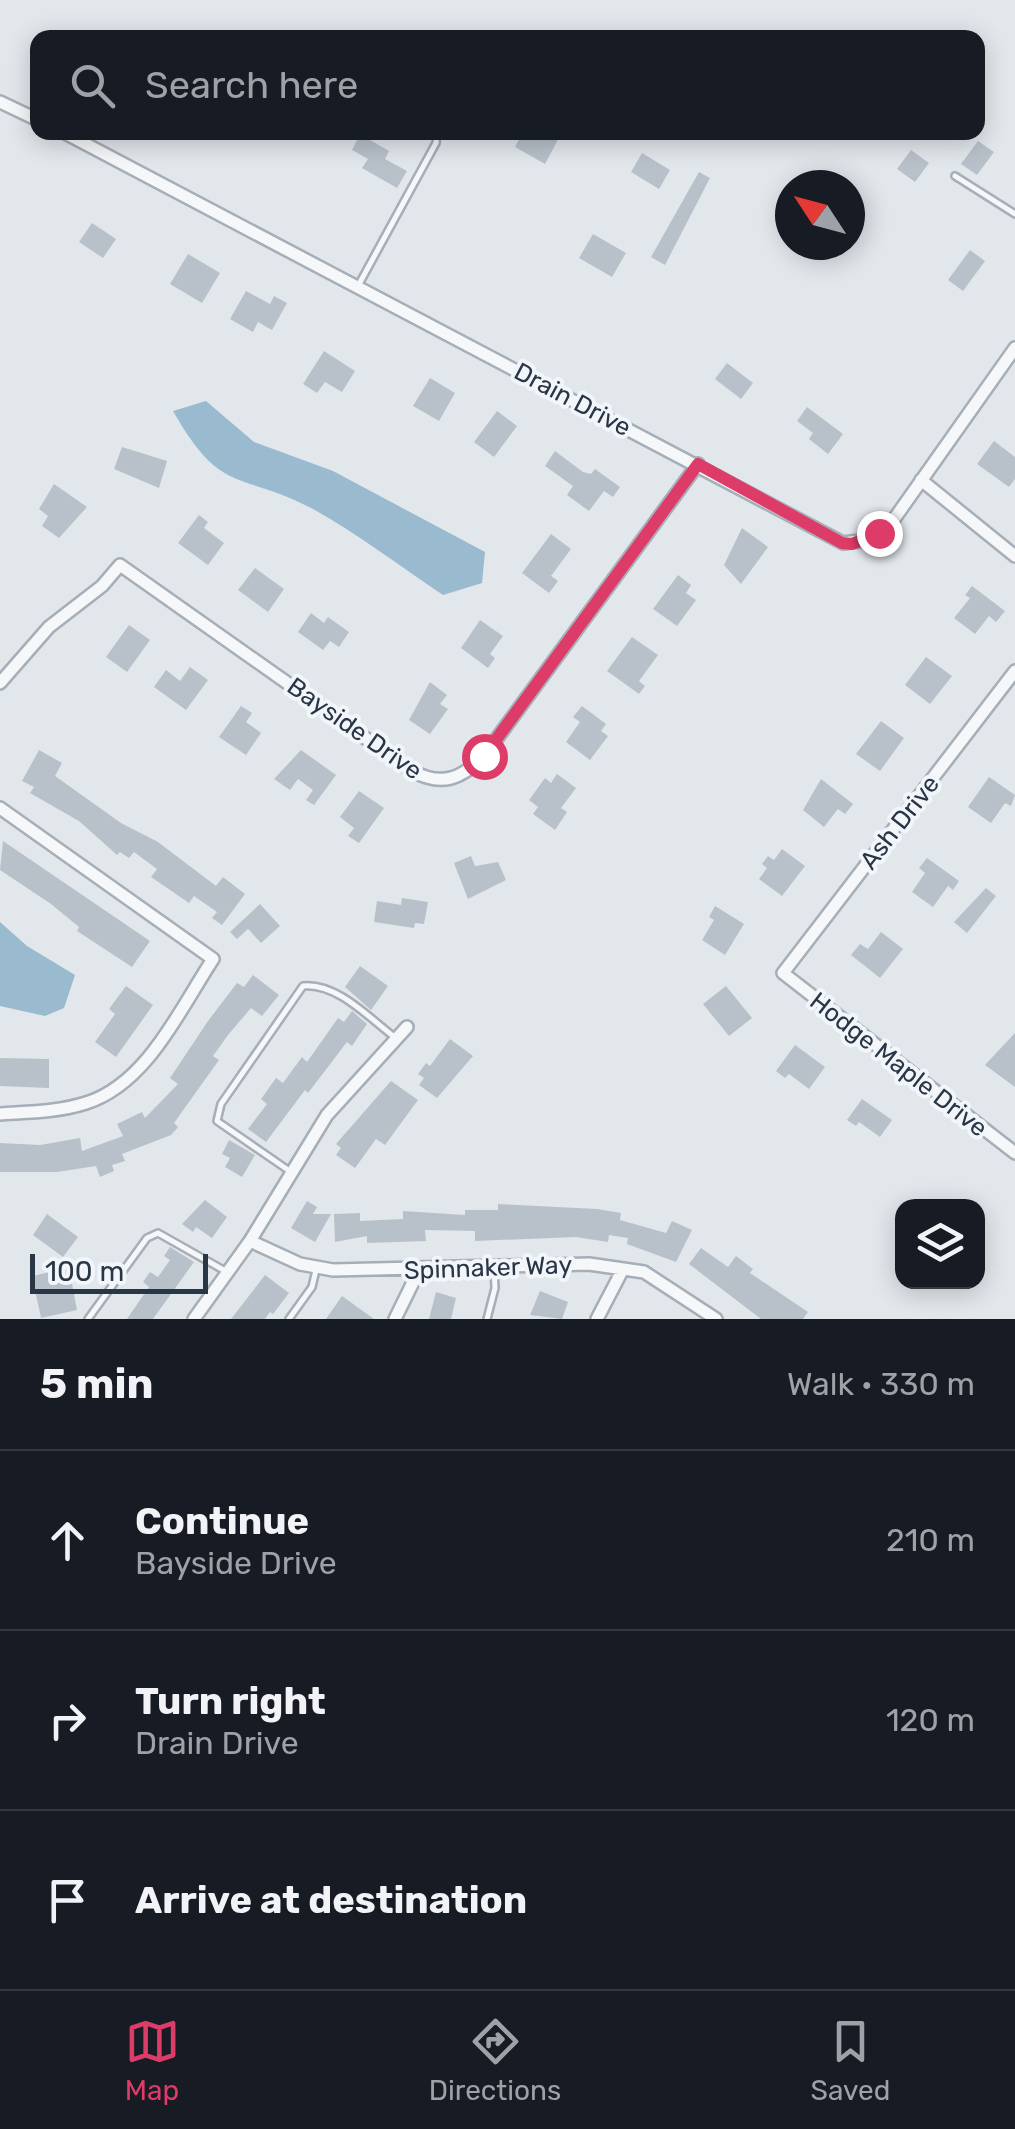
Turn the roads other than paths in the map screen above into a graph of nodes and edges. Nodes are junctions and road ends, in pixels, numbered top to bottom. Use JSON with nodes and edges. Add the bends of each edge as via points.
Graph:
{"nodes":[{"id":1,"x":0,"y":102,"type":"edge"},
{"id":2,"x":30,"y":116,"type":"edge"},
{"id":3,"x":78,"y":140,"type":"edge"},
{"id":4,"x":436,"y":140,"type":"edge"},
{"id":5,"x":955,"y":176,"type":"dead end"},
{"id":6,"x":1015,"y":214,"type":"edge"},
{"id":7,"x":358,"y":286,"type":"junction"},
{"id":8,"x":1015,"y":348,"type":"edge"},
{"id":9,"x":698,"y":464,"type":"junction"},
{"id":10,"x":922,"y":480,"type":"junction"},
{"id":11,"x":1015,"y":556,"type":"edge"},
{"id":12,"x":1015,"y":671,"type":"edge"},
{"id":13,"x":0,"y":683,"type":"edge"},
{"id":14,"x":0,"y":808,"type":"edge"},
{"id":15,"x":783,"y":973,"type":"joint"},
{"id":16,"x":408,"y":1027,"type":"dead end"},
{"id":17,"x":396,"y":1039,"type":"junction"},
{"id":18,"x":0,"y":1114,"type":"edge"},
{"id":19,"x":1015,"y":1154,"type":"edge"},
{"id":20,"x":291,"y":1172,"type":"junction"},
{"id":21,"x":250,"y":1241,"type":"junction"},
{"id":22,"x":316,"y":1267,"type":"junction"},
{"id":23,"x":494,"y":1267,"type":"junction"},
{"id":24,"x":623,"y":1269,"type":"junction"},
{"id":25,"x":418,"y":1270,"type":"junction"},
{"id":26,"x":228,"y":1272,"type":"junction"},
{"id":27,"x":709,"y":1317,"type":"edge"},
{"id":28,"x":88,"y":1319,"type":"edge"},
{"id":29,"x":194,"y":1319,"type":"edge"},
{"id":30,"x":289,"y":1319,"type":"edge"},
{"id":31,"x":395,"y":1319,"type":"edge"},
{"id":32,"x":487,"y":1319,"type":"edge"},
{"id":33,"x":597,"y":1319,"type":"edge"}],
"edges":[{"from":1,"to":2,"type":"street"},
{"from":3,"to":7,"type":"street","name":"Drain Drive"},
{"from":4,"to":7,"type":"lane"},
{"from":5,"to":6,"type":"lane"},
{"from":7,"to":9,"type":"street","name":"Drain Drive"},
{"from":8,"to":10,"type":"street","name":"Drain Drive"},
{"from":9,"to":10,"type":"street","name":"Drain Drive","via":[[852,544],[892,522]]},
{"from":9,"to":13,"type":"street","name":"Bayside Drive","via":[[484,756],[448,781],[412,771],[120,565],[49,626]]},
{"from":10,"to":11,"type":"street"},
{"from":12,"to":15,"type":"street","name":"Ash Drive"},
{"from":14,"to":18,"type":"street","via":[[213,958],[144,1063],[117,1088],[58,1110]]},
{"from":15,"to":19,"type":"street","name":"Hodge Maple Drive"},
{"from":16,"to":17,"type":"street"},
{"from":17,"to":20,"type":"street","via":[[327,1115]]},
{"from":17,"to":20,"type":"lane","via":[[336,993],[303,986],[221,1104],[217,1121]]},
{"from":20,"to":21,"type":"street"},
{"from":21,"to":22,"type":"street","name":"Spinnaker Way"},
{"from":21,"to":26,"type":"street"},
{"from":22,"to":25,"type":"street","name":"Spinnaker Way"},
{"from":22,"to":30,"type":"lane","via":[[312,1287]]},
{"from":23,"to":24,"type":"street","name":"Spinnaker Way"},
{"from":23,"to":25,"type":"street","name":"Spinnaker Way"},
{"from":23,"to":32,"type":"lane"},
{"from":24,"to":27,"type":"street","name":"Spinnaker Way","via":[[663,1281]]},
{"from":24,"to":33,"type":"street"},
{"from":25,"to":31,"type":"street"},
{"from":26,"to":28,"type":"lane","via":[[158,1233],[147,1238]]},
{"from":26,"to":29,"type":"street"}]}
